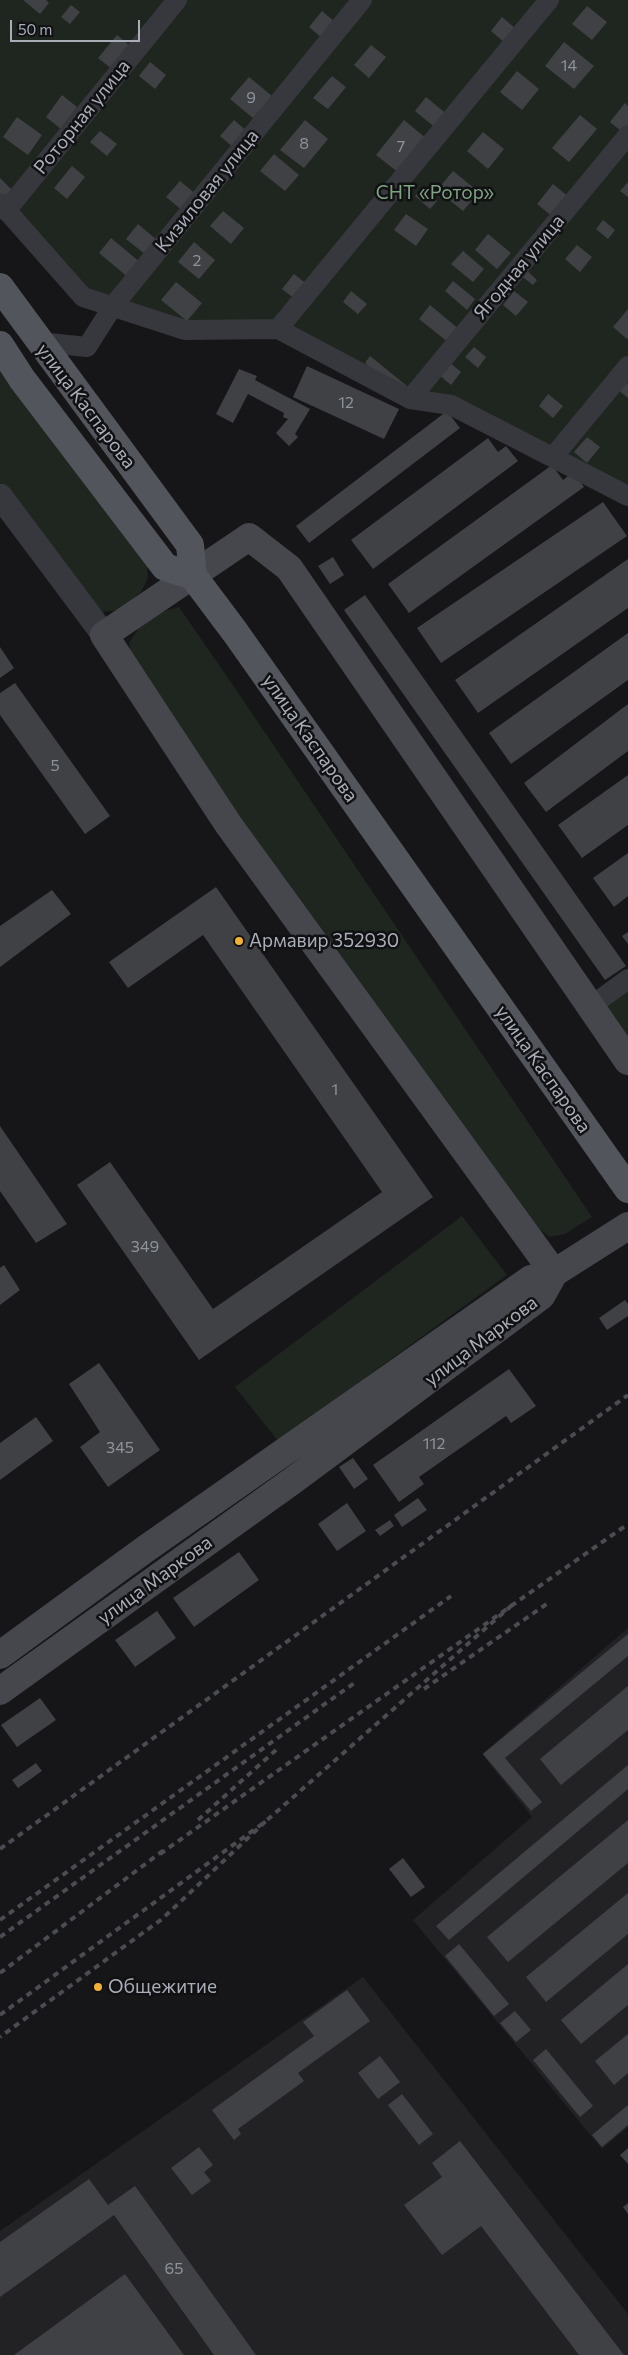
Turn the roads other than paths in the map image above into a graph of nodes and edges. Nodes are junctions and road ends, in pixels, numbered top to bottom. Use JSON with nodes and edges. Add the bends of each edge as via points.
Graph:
{"nodes":[{"id":1,"x":178,"y":0,"type":"edge"},
{"id":2,"x":362,"y":0,"type":"edge"},
{"id":3,"x":549,"y":0,"type":"edge"},
{"id":4,"x":628,"y":135,"type":"edge"},
{"id":5,"x":3,"y":207,"type":"edge"},
{"id":6,"x":0,"y":287,"type":"edge"},
{"id":7,"x":113,"y":306,"type":"junction"},
{"id":8,"x":278,"y":329,"type":"junction"},
{"id":9,"x":39,"y":342,"type":"junction"},
{"id":10,"x":0,"y":345,"type":"edge"},
{"id":11,"x":628,"y":366,"type":"edge"},
{"id":12,"x":410,"y":399,"type":"junction"},
{"id":13,"x":553,"y":457,"type":"junction"},
{"id":14,"x":0,"y":496,"type":"edge"},
{"id":15,"x":628,"y":496,"type":"edge"},
{"id":16,"x":193,"y":576,"type":"junction"},
{"id":17,"x":104,"y":635,"type":"junction"},
{"id":18,"x":628,"y":979,"type":"edge"},
{"id":19,"x":591,"y":1006,"type":"junction"},
{"id":20,"x":628,"y":1061,"type":"edge"},
{"id":21,"x":628,"y":1189,"type":"edge"},
{"id":22,"x":628,"y":1226,"type":"edge"},
{"id":23,"x":554,"y":1273,"type":"junction"},
{"id":24,"x":224,"y":1495,"type":"junction"},
{"id":25,"x":241,"y":1518,"type":"junction"},
{"id":26,"x":144,"y":1550,"type":"junction"},
{"id":27,"x":162,"y":1576,"type":"junction"},
{"id":28,"x":0,"y":1655,"type":"edge"},
{"id":29,"x":0,"y":1692,"type":"edge"}],
"edges":[{"from":1,"to":5,"type":"street","name":"Роторная улица"},
{"from":2,"to":7,"type":"street","name":"Кизиловая улица"},
{"from":3,"to":8,"type":"street"},
{"from":4,"to":12,"type":"street","name":"Ягодная улица"},
{"from":5,"to":7,"type":"street","via":[[83,297]]},
{"from":6,"to":9,"type":"main road","name":"улица Каспарова"},
{"from":7,"to":8,"type":"street","via":[[185,330]]},
{"from":7,"to":9,"type":"street","name":"Кизиловая улица","via":[[87,348]]},
{"from":8,"to":12,"type":"street"},
{"from":9,"to":16,"type":"main road","name":"улица Каспарова","via":[[190,545]]},
{"from":10,"to":16,"type":"main road","name":"улица Каспарова","via":[[22,379],[165,567]]},
{"from":11,"to":13,"type":"street"},
{"from":12,"to":13,"type":"street","via":[[451,404]]},
{"from":13,"to":15,"type":"street"},
{"from":14,"to":17,"type":"street"},
{"from":16,"to":17,"type":"main road"},
{"from":16,"to":19,"type":"main road","via":[[249,537],[289,568]]},
{"from":16,"to":21,"type":"main road","name":"улица Каспарова"},
{"from":17,"to":23,"type":"main road","via":[[228,824]]},
{"from":18,"to":19,"type":"street"},
{"from":19,"to":20,"type":"main road"},
{"from":22,"to":23,"type":"main road"},
{"from":23,"to":24,"type":"main road","name":"улица Маркова","via":[[532,1279]]},
{"from":23,"to":25,"type":"main road","name":"улица Маркова","via":[[541,1296]]},
{"from":24,"to":25,"type":"street"},
{"from":24,"to":26,"type":"main road","name":"улица Маркова"},
{"from":25,"to":27,"type":"main road","name":"улица Маркова"},
{"from":26,"to":27,"type":"street"},
{"from":26,"to":28,"type":"main road","name":"улица Маркова"},
{"from":27,"to":29,"type":"main road","name":"улица Маркова"}]}
